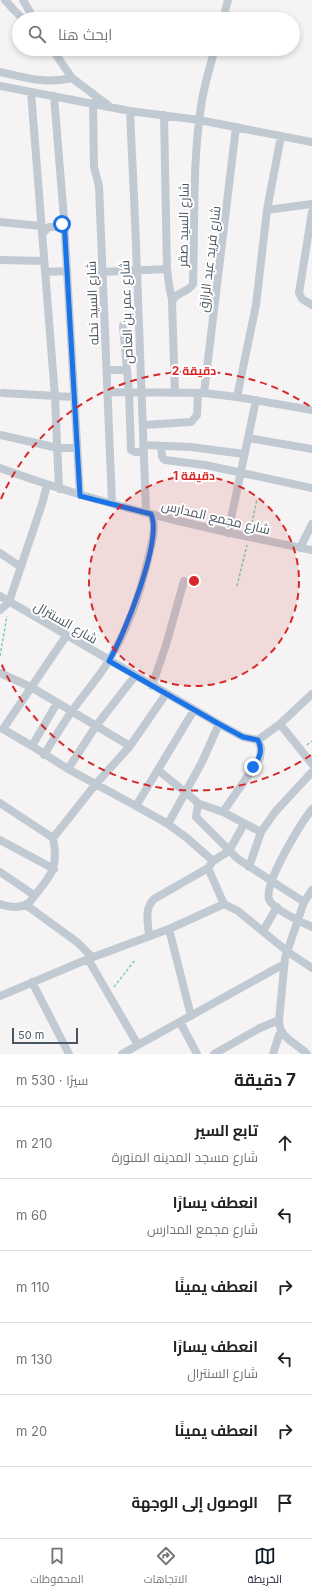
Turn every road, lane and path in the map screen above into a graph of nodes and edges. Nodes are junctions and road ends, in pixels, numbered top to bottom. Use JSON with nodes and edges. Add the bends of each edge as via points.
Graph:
{"nodes":[{"id":1,"x":6,"y":0,"type":"edge"},
{"id":2,"x":23,"y":0,"type":"edge"},
{"id":3,"x":228,"y":0,"type":"edge"},
{"id":4,"x":15,"y":12,"type":"edge"},
{"id":5,"x":30,"y":12,"type":"edge"},
{"id":6,"x":225,"y":12,"type":"edge"},
{"id":7,"x":57,"y":56,"type":"edge"},
{"id":8,"x":213,"y":56,"type":"edge"},
{"id":9,"x":0,"y":72,"type":"edge"},
{"id":10,"x":72,"y":78,"type":"junction"},
{"id":11,"x":0,"y":86,"type":"edge"},
{"id":12,"x":31,"y":92,"type":"junction"},
{"id":13,"x":54,"y":96,"type":"junction"},
{"id":14,"x":93,"y":103,"type":"junction"},
{"id":15,"x":110,"y":107,"type":"junction"},
{"id":16,"x":130,"y":111,"type":"junction"},
{"id":17,"x":164,"y":115,"type":"junction"},
{"id":18,"x":200,"y":120,"type":"junction"},
{"id":19,"x":236,"y":127,"type":"junction"},
{"id":20,"x":280,"y":136,"type":"junction"},
{"id":21,"x":312,"y":142,"type":"edge"},
{"id":22,"x":312,"y":204,"type":"edge"},
{"id":23,"x":267,"y":210,"type":"junction"},
{"id":24,"x":312,"y":212,"type":"edge"},
{"id":25,"x":64,"y":219,"type":"junction"},
{"id":26,"x":0,"y":222,"type":"edge"},
{"id":27,"x":42,"y":230,"type":"junction"},
{"id":28,"x":0,"y":260,"type":"edge"},
{"id":29,"x":44,"y":261,"type":"junction"},
{"id":30,"x":168,"y":269,"type":"junction"},
{"id":31,"x":66,"y":271,"type":"junction"},
{"id":32,"x":137,"y":271,"type":"junction"},
{"id":33,"x":45,"y":272,"type":"junction"},
{"id":34,"x":102,"y":272,"type":"junction"},
{"id":35,"x":172,"y":300,"type":"junction"},
{"id":36,"x":312,"y":305,"type":"edge"},
{"id":37,"x":123,"y":326,"type":"dead end"},
{"id":38,"x":107,"y":370,"type":"junction"},
{"id":39,"x":128,"y":370,"type":"junction"},
{"id":40,"x":108,"y":392,"type":"junction"},
{"id":41,"x":129,"y":392,"type":"junction"},
{"id":42,"x":141,"y":392,"type":"junction"},
{"id":43,"x":3,"y":393,"type":"dead end"},
{"id":44,"x":175,"y":393,"type":"junction"},
{"id":45,"x":201,"y":393,"type":"junction"},
{"id":46,"x":55,"y":397,"type":"junction"},
{"id":47,"x":74,"y":397,"type":"junction"},
{"id":48,"x":238,"y":397,"type":"junction"},
{"id":49,"x":256,"y":400,"type":"junction"},
{"id":50,"x":312,"y":410,"type":"edge"},
{"id":51,"x":143,"y":425,"type":"junction"},
{"id":52,"x":0,"y":435,"type":"edge"},
{"id":53,"x":248,"y":438,"type":"junction"},
{"id":54,"x":161,"y":446,"type":"junction"},
{"id":55,"x":58,"y":448,"type":"junction"},
{"id":56,"x":77,"y":448,"type":"junction"},
{"id":57,"x":144,"y":449,"type":"junction"},
{"id":58,"x":312,"y":449,"type":"edge"},
{"id":59,"x":244,"y":454,"type":"junction"},
{"id":60,"x":0,"y":468,"type":"edge"},
{"id":61,"x":240,"y":472,"type":"junction"},
{"id":62,"x":46,"y":485,"type":"junction"},
{"id":63,"x":312,"y":488,"type":"edge"},
{"id":64,"x":59,"y":489,"type":"junction"},
{"id":65,"x":80,"y":496,"type":"junction"},
{"id":66,"x":257,"y":498,"type":"dead end"},
{"id":67,"x":112,"y":503,"type":"junction"},
{"id":68,"x":149,"y":513,"type":"junction"},
{"id":69,"x":312,"y":524,"type":"edge"},
{"id":70,"x":228,"y":533,"type":"junction"},
{"id":71,"x":249,"y":537,"type":"junction"},
{"id":72,"x":300,"y":548,"type":"junction"},
{"id":73,"x":312,"y":550,"type":"edge"},
{"id":74,"x":0,"y":553,"type":"edge"},
{"id":75,"x":21,"y":567,"type":"junction"},
{"id":76,"x":184,"y":581,"type":"dead end"},
{"id":77,"x":237,"y":586,"type":"dead end"},
{"id":78,"x":0,"y":596,"type":"edge"},
{"id":79,"x":9,"y":602,"type":"junction"},
{"id":80,"x":0,"y":610,"type":"edge"},
{"id":81,"x":66,"y":636,"type":"junction"},
{"id":82,"x":0,"y":656,"type":"edge"},
{"id":83,"x":109,"y":661,"type":"junction"},
{"id":84,"x":0,"y":673,"type":"edge"},
{"id":85,"x":134,"y":676,"type":"junction"},
{"id":86,"x":152,"y":686,"type":"junction"},
{"id":87,"x":31,"y":687,"type":"junction"},
{"id":88,"x":166,"y":694,"type":"junction"},
{"id":89,"x":312,"y":694,"type":"edge"},
{"id":90,"x":57,"y":703,"type":"junction"},
{"id":91,"x":194,"y":710,"type":"junction"},
{"id":92,"x":72,"y":711,"type":"junction"},
{"id":93,"x":219,"y":724,"type":"junction"},
{"id":94,"x":280,"y":724,"type":"junction"},
{"id":95,"x":96,"y":726,"type":"junction"},
{"id":96,"x":1,"y":728,"type":"edge"},
{"id":97,"x":258,"y":740,"type":"junction"},
{"id":98,"x":32,"y":746,"type":"junction"},
{"id":99,"x":130,"y":746,"type":"junction"},
{"id":100,"x":44,"y":754,"type":"junction"},
{"id":101,"x":312,"y":764,"type":"edge"},
{"id":102,"x":68,"y":769,"type":"junction"},
{"id":103,"x":158,"y":770,"type":"junction"},
{"id":104,"x":312,"y":772,"type":"edge"},
{"id":105,"x":95,"y":784,"type":"junction"},
{"id":106,"x":186,"y":793,"type":"junction"},
{"id":107,"x":0,"y":803,"type":"edge"},
{"id":108,"x":197,"y":803,"type":"junction"},
{"id":109,"x":136,"y":806,"type":"junction"},
{"id":110,"x":312,"y":809,"type":"edge"},
{"id":111,"x":223,"y":812,"type":"junction"},
{"id":112,"x":168,"y":824,"type":"junction"},
{"id":113,"x":244,"y":824,"type":"junction"},
{"id":114,"x":261,"y":832,"type":"junction"},
{"id":115,"x":53,"y":838,"type":"junction"},
{"id":116,"x":0,"y":840,"type":"edge"},
{"id":117,"x":229,"y":851,"type":"junction"},
{"id":118,"x":213,"y":861,"type":"junction"},
{"id":119,"x":249,"y":867,"type":"junction"},
{"id":120,"x":208,"y":868,"type":"junction"},
{"id":121,"x":54,"y":869,"type":"junction"},
{"id":122,"x":0,"y":872,"type":"edge"},
{"id":123,"x":272,"y":881,"type":"junction"},
{"id":124,"x":312,"y":890,"type":"edge"},
{"id":125,"x":34,"y":896,"type":"junction"},
{"id":126,"x":304,"y":902,"type":"junction"},
{"id":127,"x":0,"y":904,"type":"edge"},
{"id":128,"x":26,"y":904,"type":"junction"},
{"id":129,"x":224,"y":904,"type":"junction"},
{"id":130,"x":277,"y":907,"type":"junction"},
{"id":131,"x":299,"y":921,"type":"junction"},
{"id":132,"x":312,"y":927,"type":"edge"},
{"id":133,"x":169,"y":929,"type":"junction"},
{"id":134,"x":263,"y":931,"type":"junction"},
{"id":135,"x":149,"y":935,"type":"junction"},
{"id":136,"x":288,"y":952,"type":"junction"},
{"id":137,"x":90,"y":958,"type":"junction"},
{"id":138,"x":135,"y":960,"type":"dead end"},
{"id":139,"x":284,"y":964,"type":"junction"},
{"id":140,"x":312,"y":968,"type":"edge"},
{"id":141,"x":32,"y":982,"type":"junction"},
{"id":142,"x":108,"y":994,"type":"junction"},
{"id":143,"x":0,"y":996,"type":"edge"},
{"id":144,"x":190,"y":1016,"type":"junction"},
{"id":145,"x":279,"y":1020,"type":"junction"},
{"id":146,"x":180,"y":1022,"type":"junction"},
{"id":147,"x":282,"y":1034,"type":"junction"},
{"id":148,"x":138,"y":1045,"type":"junction"},
{"id":149,"x":70,"y":1054,"type":"edge"},
{"id":150,"x":122,"y":1054,"type":"edge"},
{"id":151,"x":197,"y":1054,"type":"edge"},
{"id":152,"x":214,"y":1054,"type":"edge"},
{"id":153,"x":273,"y":1054,"type":"edge"},
{"id":154,"x":307,"y":1054,"type":"edge"}],
"edges":[{"from":1,"to":4,"type":"street"},
{"from":2,"to":5,"type":"street"},
{"from":3,"to":6,"type":"street"},
{"from":7,"to":10,"type":"street"},
{"from":8,"to":18,"type":"street","name":"شارع السيد صقر","via":[[202,98]]},
{"from":9,"to":10,"type":"street","via":[[46,82]]},
{"from":10,"to":15,"type":"street"},
{"from":11,"to":12,"type":"street"},
{"from":12,"to":13,"type":"street"},
{"from":12,"to":27,"type":"street"},
{"from":13,"to":14,"type":"street"},
{"from":13,"to":25,"type":"street"},
{"from":14,"to":15,"type":"street"},
{"from":14,"to":34,"type":"street","name":"شارع السيد نحله","via":[[94,167],[99,186]]},
{"from":15,"to":16,"type":"street"},
{"from":16,"to":17,"type":"street"},
{"from":16,"to":32,"type":"street","name":"شارع عمر بن العاص"},
{"from":17,"to":18,"type":"street"},
{"from":17,"to":30,"type":"street"},
{"from":18,"to":19,"type":"street"},
{"from":18,"to":35,"type":"street","name":"شارع السيد صقر","via":[[193,284]]},
{"from":19,"to":20,"type":"street"},
{"from":19,"to":45,"type":"street","name":"شارع فريد عبد الرازق"},
{"from":20,"to":21,"type":"street"},
{"from":20,"to":23,"type":"street"},
{"from":22,"to":23,"type":"street"},
{"from":23,"to":48,"type":"street","via":[[256,305]]},
{"from":24,"to":36,"type":"street","via":[[299,293],[302,299]]},
{"from":25,"to":27,"type":"street","via":[[59,227]]},
{"from":25,"to":31,"type":"street"},
{"from":26,"to":27,"type":"street"},
{"from":27,"to":29,"type":"street"},
{"from":28,"to":29,"type":"street"},
{"from":29,"to":33,"type":"street"},
{"from":30,"to":32,"type":"street"},
{"from":30,"to":35,"type":"street"},
{"from":31,"to":33,"type":"street"},
{"from":31,"to":47,"type":"street"},
{"from":32,"to":34,"type":"street"},
{"from":32,"to":42,"type":"street","name":"شارع عمر بن العاص"},
{"from":33,"to":46,"type":"street"},
{"from":34,"to":38,"type":"street","name":"شارع السيد نحله"},
{"from":35,"to":44,"type":"street"},
{"from":37,"to":39,"type":"street"},
{"from":38,"to":39,"type":"street"},
{"from":38,"to":40,"type":"street","name":"شارع السيد نحله"},
{"from":39,"to":41,"type":"street"},
{"from":40,"to":41,"type":"street"},
{"from":40,"to":67,"type":"street","name":"شارع السيد نحله"},
{"from":41,"to":42,"type":"street"},
{"from":41,"to":57,"type":"street","via":[[131,450],[135,452]]},
{"from":42,"to":44,"type":"street"},
{"from":42,"to":51,"type":"street","name":"شارع عمر بن العاص"},
{"from":43,"to":46,"type":"street"},
{"from":44,"to":45,"type":"street"},
{"from":45,"to":48,"type":"street"},
{"from":45,"to":51,"type":"street","name":"شارع فريد عبد الرازق","via":[[197,415],[191,422]]},
{"from":46,"to":47,"type":"street"},
{"from":46,"to":55,"type":"street"},
{"from":47,"to":56,"type":"street"},
{"from":48,"to":49,"type":"street"},
{"from":49,"to":50,"type":"street"},
{"from":49,"to":53,"type":"street"},
{"from":51,"to":57,"type":"street","name":"شارع عمر بن العاص"},
{"from":52,"to":55,"type":"street"},
{"from":53,"to":58,"type":"street"},
{"from":53,"to":59,"type":"street"},
{"from":54,"to":57,"type":"street"},
{"from":54,"to":59,"type":"street"},
{"from":54,"to":61,"type":"street","via":[[162,457],[165,460]]},
{"from":55,"to":56,"type":"street"},
{"from":55,"to":64,"type":"street"},
{"from":56,"to":65,"type":"street"},
{"from":57,"to":68,"type":"street","name":"شارع عمر بن العاص"},
{"from":59,"to":61,"type":"street"},
{"from":60,"to":62,"type":"street","name":"شارع مجمع المدارس"},
{"from":61,"to":63,"type":"street"},
{"from":61,"to":70,"type":"street"},
{"from":62,"to":64,"type":"street","name":"شارع مجمع المدارس"},
{"from":62,"to":75,"type":"street"},
{"from":64,"to":65,"type":"street","name":"شارع مجمع المدارس"},
{"from":65,"to":67,"type":"street","name":"شارع مجمع المدارس"},
{"from":66,"to":71,"type":"path"},
{"from":67,"to":68,"type":"street","name":"شارع مجمع المدارس"},
{"from":68,"to":70,"type":"street","name":"شارع مجمع المدارس"},
{"from":68,"to":83,"type":"street","name":"شارع عمر بن العاص","via":[[153,519],[153,531],[142,583]]},
{"from":69,"to":72,"type":"street"},
{"from":70,"to":71,"type":"street","name":"شارع مجمع المدارس"},
{"from":71,"to":72,"type":"street","name":"شارع مجمع المدارس"},
{"from":71,"to":77,"type":"path"},
{"from":72,"to":73,"type":"street","name":"شارع مجمع المدارس"},
{"from":74,"to":75,"type":"street"},
{"from":75,"to":79,"type":"street"},
{"from":76,"to":86,"type":"street"},
{"from":78,"to":79,"type":"street","name":"شارع السنترال"},
{"from":79,"to":80,"type":"street"},
{"from":79,"to":81,"type":"street","name":"شارع السنترال"},
{"from":79,"to":82,"type":"path"},
{"from":81,"to":83,"type":"street","name":"شارع السنترال"},
{"from":81,"to":87,"type":"street"},
{"from":83,"to":85,"type":"street","name":"شارع السنترال"},
{"from":83,"to":92,"type":"street","name":"شارع عمر بن العاص"},
{"from":84,"to":87,"type":"street"},
{"from":85,"to":86,"type":"street","name":"شارع السنترال"},
{"from":85,"to":95,"type":"street"},
{"from":86,"to":88,"type":"street","name":"شارع السنترال"},
{"from":87,"to":90,"type":"street"},
{"from":87,"to":96,"type":"street"},
{"from":88,"to":91,"type":"street","name":"شارع السنترال"},
{"from":88,"to":99,"type":"street"},
{"from":89,"to":94,"type":"street"},
{"from":90,"to":92,"type":"street"},
{"from":90,"to":98,"type":"street"},
{"from":91,"to":93,"type":"street","name":"شارع السنترال"},
{"from":91,"to":103,"type":"street"},
{"from":92,"to":95,"type":"street"},
{"from":92,"to":100,"type":"street","name":"شارع عمر بن العاص"},
{"from":93,"to":97,"type":"street","name":"شارع السنترال","via":[[243,737]]},
{"from":93,"to":106,"type":"street"},
{"from":94,"to":97,"type":"street"},
{"from":94,"to":101,"type":"street"},
{"from":95,"to":99,"type":"street"},
{"from":95,"to":102,"type":"street"},
{"from":96,"to":98,"type":"street"},
{"from":97,"to":111,"type":"street","via":[[261,748],[260,758]]},
{"from":98,"to":100,"type":"street"},
{"from":99,"to":105,"type":"street"},
{"from":100,"to":102,"type":"street"},
{"from":102,"to":105,"type":"street"},
{"from":103,"to":106,"type":"street"},
{"from":103,"to":109,"type":"street"},
{"from":104,"to":114,"type":"street","via":[[275,812]]},
{"from":105,"to":109,"type":"street"},
{"from":105,"to":115,"type":"street"},
{"from":106,"to":108,"type":"street"},
{"from":106,"to":112,"type":"street"},
{"from":107,"to":115,"type":"street"},
{"from":108,"to":111,"type":"street"},
{"from":108,"to":117,"type":"street","via":[[196,817]]},
{"from":109,"to":112,"type":"street"},
{"from":110,"to":123,"type":"street","via":[[298,828]]},
{"from":111,"to":113,"type":"street"},
{"from":112,"to":118,"type":"street"},
{"from":113,"to":114,"type":"street"},
{"from":113,"to":117,"type":"street"},
{"from":114,"to":119,"type":"street"},
{"from":115,"to":121,"type":"street"},
{"from":116,"to":121,"type":"street"},
{"from":117,"to":118,"type":"street"},
{"from":117,"to":119,"type":"street"},
{"from":118,"to":120,"type":"street"},
{"from":119,"to":123,"type":"street"},
{"from":120,"to":129,"type":"street"},
{"from":120,"to":135,"type":"street","via":[[149,904]]},
{"from":121,"to":125,"type":"street"},
{"from":122,"to":125,"type":"street"},
{"from":123,"to":126,"type":"street"},
{"from":123,"to":130,"type":"street","via":[[269,898]]},
{"from":124,"to":126,"type":"street"},
{"from":125,"to":128,"type":"street"},
{"from":126,"to":131,"type":"street"},
{"from":127,"to":128,"type":"street","via":[[15,908]]},
{"from":128,"to":137,"type":"street","via":[[77,942]]},
{"from":129,"to":133,"type":"street"},
{"from":129,"to":134,"type":"street","via":[[238,911]]},
{"from":130,"to":131,"type":"street"},
{"from":130,"to":134,"type":"street"},
{"from":131,"to":132,"type":"street"},
{"from":131,"to":136,"type":"street"},
{"from":133,"to":135,"type":"street"},
{"from":133,"to":144,"type":"street"},
{"from":134,"to":136,"type":"street"},
{"from":135,"to":137,"type":"street"},
{"from":136,"to":139,"type":"street"},
{"from":136,"to":140,"type":"street"},
{"from":137,"to":141,"type":"street"},
{"from":137,"to":142,"type":"street"},
{"from":138,"to":142,"type":"path"},
{"from":139,"to":144,"type":"street"},
{"from":139,"to":145,"type":"street"},
{"from":141,"to":143,"type":"street"},
{"from":141,"to":149,"type":"street"},
{"from":142,"to":148,"type":"street"},
{"from":144,"to":146,"type":"street"},
{"from":145,"to":147,"type":"street"},
{"from":145,"to":152,"type":"street"},
{"from":146,"to":148,"type":"street"},
{"from":146,"to":151,"type":"street"},
{"from":147,"to":153,"type":"street","via":[[279,1035]]},
{"from":147,"to":154,"type":"street"},
{"from":148,"to":150,"type":"street"}]}
